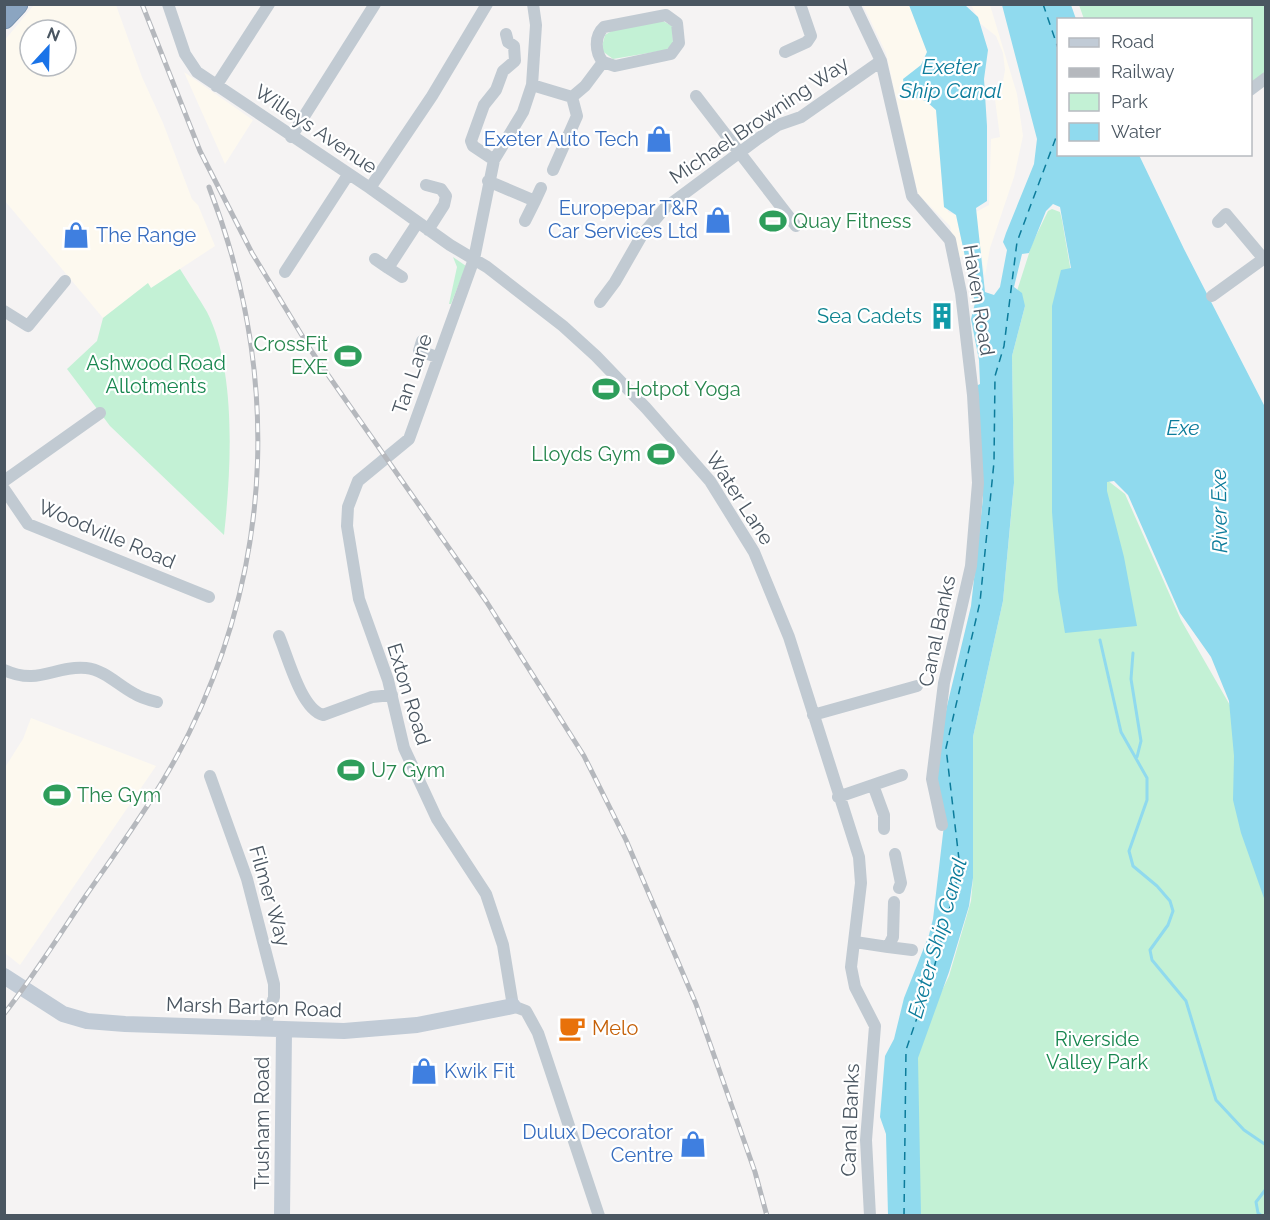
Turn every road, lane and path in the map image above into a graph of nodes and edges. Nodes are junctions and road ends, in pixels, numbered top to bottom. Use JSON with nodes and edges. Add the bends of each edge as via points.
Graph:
{"nodes":[{"id":1,"x":16,"y":4,"type":"edge"},
{"id":2,"x":168,"y":4,"type":"edge"},
{"id":3,"x":269,"y":4,"type":"edge"},
{"id":4,"x":375,"y":4,"type":"edge"},
{"id":5,"x":487,"y":4,"type":"edge"},
{"id":6,"x":533,"y":4,"type":"edge"},
{"id":7,"x":800,"y":4,"type":"edge"},
{"id":8,"x":854,"y":4,"type":"edge"},
{"id":9,"x":4,"y":18,"type":"edge"},
{"id":10,"x":506,"y":34,"type":"dead end"},
{"id":11,"x":785,"y":52,"type":"dead end"},
{"id":12,"x":881,"y":61,"type":"junction"},
{"id":13,"x":603,"y":62,"type":"junction"},
{"id":14,"x":1266,"y":78,"type":"edge"},
{"id":15,"x":532,"y":85,"type":"junction"},
{"id":16,"x":216,"y":86,"type":"junction"},
{"id":17,"x":1252,"y":89,"type":"edge"},
{"id":18,"x":696,"y":96,"type":"dead end"},
{"id":19,"x":572,"y":97,"type":"junction"},
{"id":20,"x":291,"y":137,"type":"junction"},
{"id":21,"x":742,"y":152,"type":"junction"},
{"id":22,"x":494,"y":160,"type":"junction"},
{"id":23,"x":552,"y":170,"type":"dead end"},
{"id":24,"x":348,"y":175,"type":"junction"},
{"id":25,"x":488,"y":181,"type":"junction"},
{"id":26,"x":426,"y":185,"type":"dead end"},
{"id":27,"x":370,"y":188,"type":"junction"},
{"id":28,"x":541,"y":188,"type":"dead end"},
{"id":29,"x":535,"y":201,"type":"junction"},
{"id":30,"x":525,"y":221,"type":"dead end"},
{"id":31,"x":1218,"y":222,"type":"dead end"},
{"id":32,"x":423,"y":226,"type":"junction"},
{"id":33,"x":796,"y":226,"type":"dead end"},
{"id":34,"x":1264,"y":258,"type":"edge"},
{"id":35,"x":375,"y":259,"type":"dead end"},
{"id":36,"x":474,"y":259,"type":"junction"},
{"id":37,"x":388,"y":268,"type":"junction"},
{"id":38,"x":285,"y":272,"type":"dead end"},
{"id":39,"x":402,"y":277,"type":"dead end"},
{"id":40,"x":66,"y":281,"type":"dead end"},
{"id":41,"x":1212,"y":296,"type":"dead end"},
{"id":42,"x":600,"y":302,"type":"dead end"},
{"id":43,"x":4,"y":311,"type":"edge"},
{"id":44,"x":422,"y":341,"type":"dead end"},
{"id":45,"x":437,"y":357,"type":"junction"},
{"id":46,"x":100,"y":413,"type":"dead end"},
{"id":47,"x":977,"y":445,"type":"joint"},
{"id":48,"x":4,"y":481,"type":"edge"},
{"id":49,"x":358,"y":482,"type":"joint"},
{"id":50,"x":4,"y":489,"type":"edge"},
{"id":51,"x":209,"y":597,"type":"dead end"},
{"id":52,"x":279,"y":636,"type":"dead end"},
{"id":53,"x":4,"y":670,"type":"edge"},
{"id":54,"x":917,"y":686,"type":"dead end"},
{"id":55,"x":392,"y":695,"type":"junction"},
{"id":56,"x":157,"y":702,"type":"dead end"},
{"id":57,"x":813,"y":715,"type":"junction"},
{"id":58,"x":902,"y":775,"type":"dead end"},
{"id":59,"x":210,"y":776,"type":"dead end"},
{"id":60,"x":873,"y":785,"type":"junction"},
{"id":61,"x":838,"y":797,"type":"junction"},
{"id":62,"x":942,"y":825,"type":"dead end"},
{"id":63,"x":884,"y":829,"type":"dead end"},
{"id":64,"x":895,"y":854,"type":"dead end"},
{"id":65,"x":900,"y":888,"type":"dead end"},
{"id":66,"x":894,"y":902,"type":"dead end"},
{"id":67,"x":855,"y":942,"type":"junction"},
{"id":68,"x":888,"y":947,"type":"junction"},
{"id":69,"x":912,"y":950,"type":"dead end"},
{"id":70,"x":4,"y":976,"type":"edge"},
{"id":71,"x":513,"y":1006,"type":"junction"},
{"id":72,"x":875,"y":1026,"type":"joint"},
{"id":73,"x":264,"y":1029,"type":"junction"},
{"id":74,"x":284,"y":1030,"type":"junction"},
{"id":75,"x":282,"y":1215,"type":"edge"},
{"id":76,"x":599,"y":1215,"type":"edge"},
{"id":77,"x":870,"y":1215,"type":"edge"}],
"edges":[{"from":1,"to":9,"type":"highway"},
{"from":2,"to":16,"type":"street","name":"Willeys Avenue","via":[[188,62]]},
{"from":3,"to":16,"type":"street"},
{"from":4,"to":20,"type":"street"},
{"from":5,"to":27,"type":"street"},
{"from":6,"to":15,"type":"street","via":[[536,42]]},
{"from":7,"to":11,"type":"street","via":[[811,36],[807,42]]},
{"from":8,"to":12,"type":"street","name":"Haven Road"},
{"from":10,"to":22,"type":"street","via":[[514,46],[515,61],[503,70],[471,141]]},
{"from":12,"to":21,"type":"street","name":"Michael Browning Way","via":[[801,117],[778,125]]},
{"from":12,"to":47,"type":"street","name":"Haven Road","via":[[912,195],[950,240],[964,315]]},
{"from":13,"to":13,"type":"street","via":[[597,39],[604,27],[666,15],[677,23],[679,43],[671,54],[615,66]]},
{"from":13,"to":19,"type":"street"},
{"from":14,"to":17,"type":"street"},
{"from":15,"to":19,"type":"street"},
{"from":15,"to":22,"type":"street","via":[[523,112]]},
{"from":16,"to":20,"type":"street","name":"Willeys Avenue"},
{"from":18,"to":21,"type":"street"},
{"from":19,"to":23,"type":"street","via":[[577,116]]},
{"from":20,"to":24,"type":"street","name":"Willeys Avenue"},
{"from":21,"to":33,"type":"street"},
{"from":21,"to":42,"type":"street","name":"Michael Browning Way","via":[[656,217]]},
{"from":22,"to":25,"type":"street"},
{"from":24,"to":27,"type":"street","name":"Willeys Avenue"},
{"from":24,"to":38,"type":"street"},
{"from":25,"to":29,"type":"street"},
{"from":25,"to":36,"type":"street"},
{"from":26,"to":32,"type":"street","via":[[441,189],[446,196],[444,205]]},
{"from":27,"to":32,"type":"street","name":"Willeys Avenue"},
{"from":28,"to":29,"type":"street"},
{"from":29,"to":30,"type":"street"},
{"from":31,"to":34,"type":"street","via":[[1226,214]]},
{"from":32,"to":36,"type":"street","name":"Willeys Avenue"},
{"from":32,"to":37,"type":"street"},
{"from":34,"to":41,"type":"street"},
{"from":35,"to":37,"type":"street"},
{"from":36,"to":45,"type":"street","name":"Tan Lane"},
{"from":36,"to":57,"type":"street","name":"Water Lane","via":[[596,356],[710,480],[754,552],[789,637]]},
{"from":37,"to":39,"type":"street"},
{"from":40,"to":43,"type":"street","via":[[27,326]]},
{"from":44,"to":45,"type":"street","via":[[419,351]]},
{"from":45,"to":49,"type":"street","name":"Tan Lane","via":[[409,439]]},
{"from":46,"to":48,"type":"street"},
{"from":47,"to":62,"type":"street","name":"Canal Banks","via":[[971,566],[944,683],[932,779]]},
{"from":49,"to":55,"type":"street","name":"Exton Road","via":[[348,507],[352,562],[359,599]]},
{"from":50,"to":51,"type":"street","name":"Woodville Road","via":[[28,524]]},
{"from":52,"to":55,"type":"street","via":[[306,701],[316,713],[323,715],[372,697]]},
{"from":53,"to":56,"type":"street","via":[[38,677],[68,669],[91,669]]},
{"from":54,"to":57,"type":"street"},
{"from":55,"to":71,"type":"street","name":"Exton Road","via":[[404,748],[417,778],[451,843],[486,894],[503,945]]},
{"from":57,"to":61,"type":"street","name":"Water Lane"},
{"from":58,"to":60,"type":"street"},
{"from":59,"to":73,"type":"street","name":"Filmer Way","via":[[247,879],[274,984]]},
{"from":60,"to":61,"type":"street"},
{"from":60,"to":63,"type":"street","via":[[884,815]]},
{"from":61,"to":67,"type":"street","name":"Water Lane","via":[[859,857],[861,884]]},
{"from":64,"to":65,"type":"street"},
{"from":66,"to":68,"type":"street","via":[[893,937]]},
{"from":67,"to":68,"type":"street"},
{"from":67,"to":72,"type":"street","name":"Water Lane","via":[[851,968],[855,987]]},
{"from":68,"to":69,"type":"street"},
{"from":70,"to":73,"type":"street","name":"Marsh Barton Road","via":[[48,1006],[87,1021]]},
{"from":71,"to":74,"type":"street","name":"Marsh Barton Road","via":[[417,1025],[344,1031]]},
{"from":71,"to":76,"type":"street","via":[[526,1011],[538,1033]]},
{"from":72,"to":77,"type":"street","name":"Canal Banks","via":[[866,1140]]},
{"from":73,"to":74,"type":"street","name":"Marsh Barton Road"},
{"from":74,"to":75,"type":"street","name":"Trusham Road"}]}
